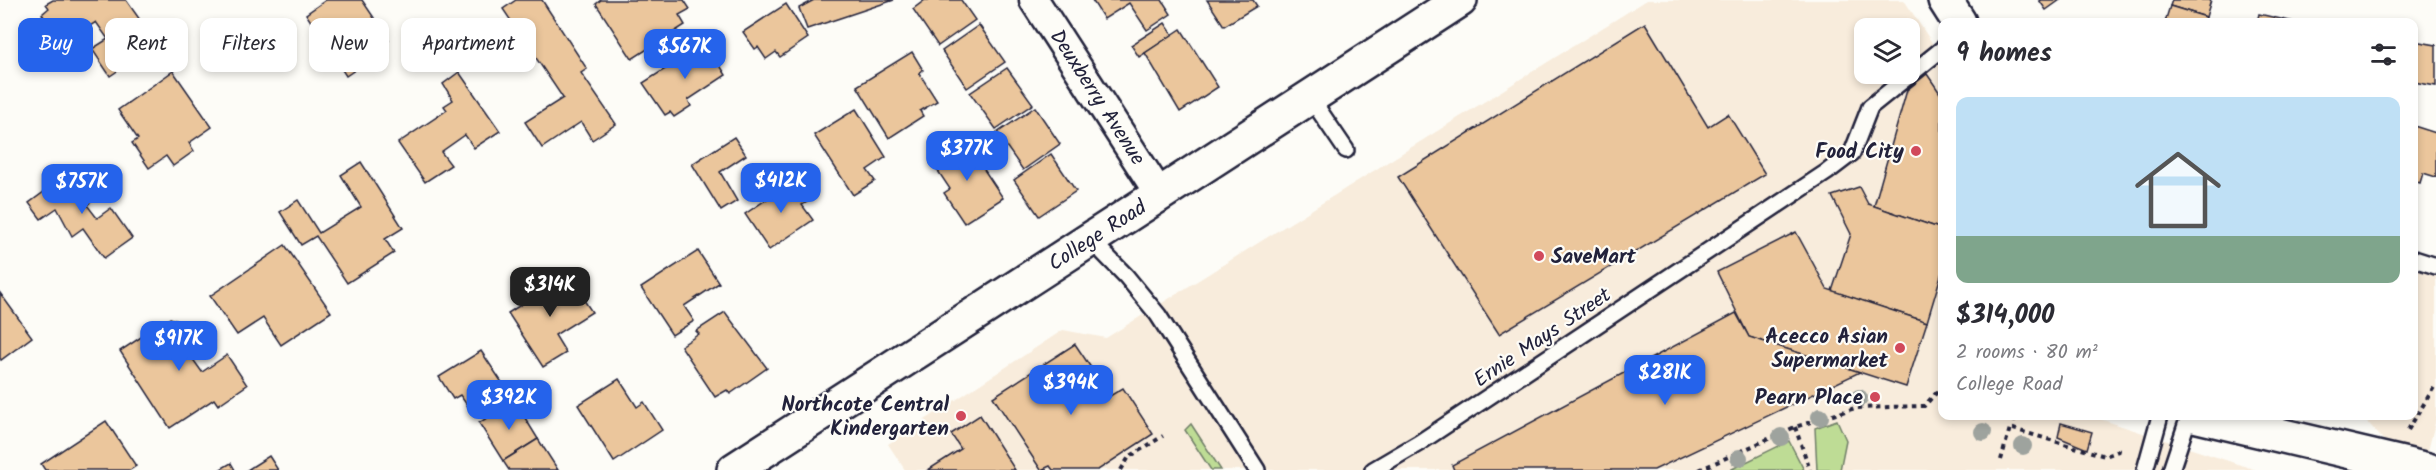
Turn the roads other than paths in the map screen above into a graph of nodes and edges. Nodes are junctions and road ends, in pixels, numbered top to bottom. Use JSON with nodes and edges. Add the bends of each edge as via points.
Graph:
{"nodes":[{"id":1,"x":1034,"y":0,"type":"edge"},
{"id":2,"x":1460,"y":0,"type":"edge"},
{"id":3,"x":1945,"y":0,"type":"edge"},
{"id":4,"x":1956,"y":18,"type":"edge"},
{"id":5,"x":1938,"y":52,"type":"edge"},
{"id":6,"x":1310,"y":97,"type":"junction"},
{"id":7,"x":1346,"y":150,"type":"dead end"},
{"id":8,"x":1160,"y":195,"type":"junction"},
{"id":9,"x":1090,"y":239,"type":"junction"},
{"id":10,"x":2418,"y":260,"type":"edge"},
{"id":11,"x":2436,"y":266,"type":"edge"},
{"id":12,"x":2159,"y":420,"type":"edge"},
{"id":13,"x":2188,"y":420,"type":"edge"},
{"id":14,"x":2206,"y":420,"type":"edge"},
{"id":15,"x":2213,"y":420,"type":"edge"},
{"id":16,"x":734,"y":470,"type":"edge"},
{"id":17,"x":1257,"y":470,"type":"edge"},
{"id":18,"x":1373,"y":470,"type":"edge"},
{"id":19,"x":2145,"y":470,"type":"edge"},
{"id":20,"x":2171,"y":470,"type":"edge"},
{"id":21,"x":2337,"y":470,"type":"edge"},
{"id":22,"x":2428,"y":470,"type":"edge"}],
"edges":[{"from":1,"to":8,"type":"street","name":"Deuxberry Avenue"},
{"from":2,"to":6,"type":"main road","name":"College Road"},
{"from":3,"to":4,"type":"main road"},
{"from":5,"to":18,"type":"lane","name":"Ernie Mays Street","via":[[1870,107],[1852,153],[1827,172]]},
{"from":6,"to":7,"type":"lane"},
{"from":6,"to":8,"type":"main road","name":"College Road"},
{"from":8,"to":9,"type":"main road","name":"College Road"},
{"from":9,"to":16,"type":"main road","name":"College Road"},
{"from":9,"to":17,"type":"lane","via":[[1158,315]]},
{"from":10,"to":11,"type":"lane"},
{"from":12,"to":19,"type":"lane"},
{"from":13,"to":20,"type":"lane"},
{"from":14,"to":21,"type":"main road"},
{"from":15,"to":22,"type":"main road"}]}
